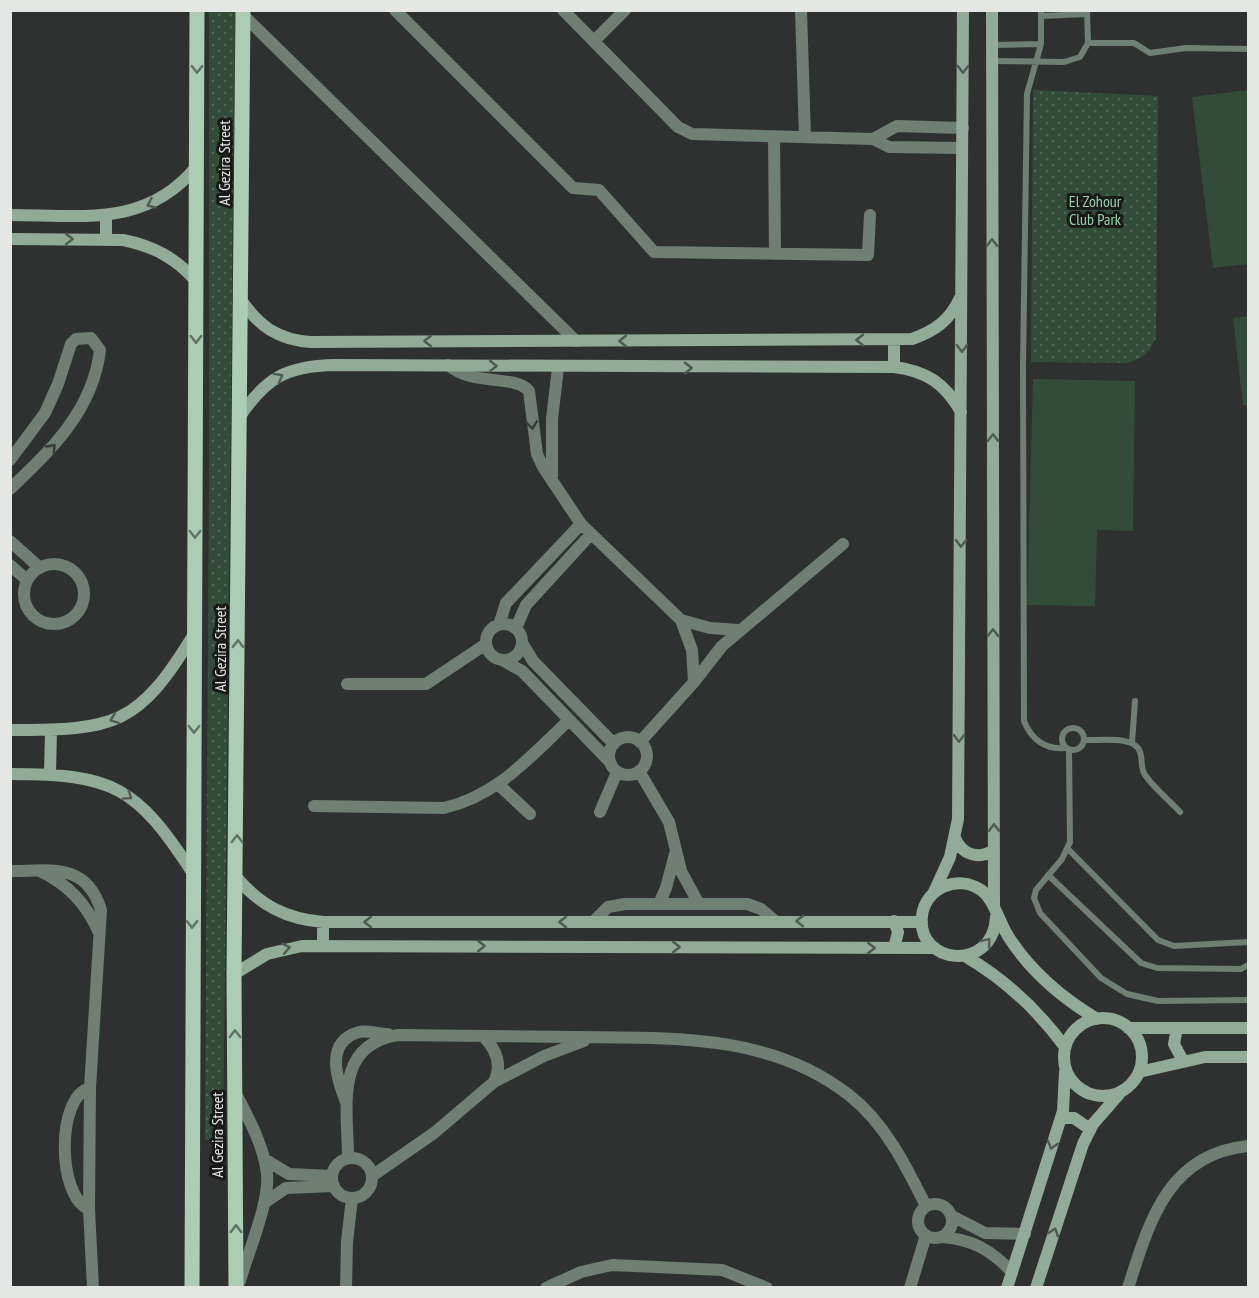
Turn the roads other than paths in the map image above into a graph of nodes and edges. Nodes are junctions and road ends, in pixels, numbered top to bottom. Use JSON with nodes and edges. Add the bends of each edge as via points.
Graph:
{"nodes":[{"id":1,"x":197,"y":10,"type":"edge"},
{"id":2,"x":395,"y":10,"type":"edge"},
{"id":3,"x":563,"y":10,"type":"edge"},
{"id":4,"x":625,"y":10,"type":"edge"},
{"id":5,"x":801,"y":10,"type":"edge"},
{"id":6,"x":963,"y":10,"type":"edge"},
{"id":7,"x":992,"y":10,"type":"edge"},
{"id":8,"x":1087,"y":12,"type":"edge"},
{"id":9,"x":243,"y":13,"type":"edge"},
{"id":10,"x":1041,"y":13,"type":"edge"},
{"id":11,"x":594,"y":41,"type":"junction"},
{"id":12,"x":1088,"y":43,"type":"junction"},
{"id":13,"x":1041,"y":44,"type":"junction"},
{"id":14,"x":992,"y":45,"type":"junction"},
{"id":15,"x":1248,"y":49,"type":"edge"},
{"id":16,"x":992,"y":61,"type":"junction"},
{"id":17,"x":1037,"y":61,"type":"junction"},
{"id":18,"x":963,"y":128,"type":"junction"},
{"id":19,"x":774,"y":136,"type":"junction"},
{"id":20,"x":805,"y":137,"type":"junction"},
{"id":21,"x":873,"y":139,"type":"junction"},
{"id":22,"x":962,"y":148,"type":"junction"},
{"id":23,"x":196,"y":167,"type":"junction"},
{"id":24,"x":10,"y":215,"type":"edge"},
{"id":25,"x":870,"y":215,"type":"dead end"},
{"id":26,"x":106,"y":216,"type":"junction"},
{"id":27,"x":10,"y":239,"type":"edge"},
{"id":28,"x":106,"y":239,"type":"junction"},
{"id":29,"x":775,"y":254,"type":"junction"},
{"id":30,"x":196,"y":281,"type":"junction"},
{"id":31,"x":962,"y":294,"type":"junction"},
{"id":32,"x":241,"y":300,"type":"junction"},
{"id":33,"x":894,"y":340,"type":"junction"},
{"id":34,"x":576,"y":341,"type":"junction"},
{"id":35,"x":335,"y":342,"type":"junction"},
{"id":36,"x":335,"y":365,"type":"junction"},
{"id":37,"x":448,"y":365,"type":"junction"},
{"id":38,"x":558,"y":368,"type":"junction"},
{"id":39,"x":894,"y":368,"type":"junction"},
{"id":40,"x":962,"y":414,"type":"junction"},
{"id":41,"x":239,"y":418,"type":"junction"},
{"id":42,"x":10,"y":460,"type":"edge"},
{"id":43,"x":552,"y":477,"type":"junction"},
{"id":44,"x":10,"y":489,"type":"edge"},
{"id":45,"x":581,"y":524,"type":"junction"},
{"id":46,"x":591,"y":534,"type":"junction"},
{"id":47,"x":10,"y":541,"type":"edge"},
{"id":48,"x":843,"y":544,"type":"dead end"},
{"id":49,"x":10,"y":565,"type":"edge"},
{"id":50,"x":39,"y":568,"type":"junction"},
{"id":51,"x":27,"y":580,"type":"junction"},
{"id":52,"x":681,"y":620,"type":"junction"},
{"id":53,"x":499,"y":625,"type":"junction"},
{"id":54,"x":516,"y":628,"type":"junction"},
{"id":55,"x":739,"y":630,"type":"junction"},
{"id":56,"x":195,"y":633,"type":"junction"},
{"id":57,"x":522,"y":643,"type":"junction"},
{"id":58,"x":486,"y":644,"type":"junction"},
{"id":59,"x":502,"y":660,"type":"junction"},
{"id":60,"x":694,"y":682,"type":"junction"},
{"id":61,"x":347,"y":684,"type":"dead end"},
{"id":62,"x":1135,"y":700,"type":"dead end"},
{"id":63,"x":569,"y":720,"type":"junction"},
{"id":64,"x":10,"y":730,"type":"edge"},
{"id":65,"x":51,"y":730,"type":"junction"},
{"id":66,"x":1084,"y":740,"type":"junction"},
{"id":67,"x":640,"y":742,"type":"junction"},
{"id":68,"x":1132,"y":743,"type":"junction"},
{"id":69,"x":614,"y":744,"type":"junction"},
{"id":70,"x":1067,"y":749,"type":"junction"},
{"id":71,"x":614,"y":767,"type":"junction"},
{"id":72,"x":639,"y":771,"type":"junction"},
{"id":73,"x":10,"y":774,"type":"edge"},
{"id":74,"x":50,"y":774,"type":"junction"},
{"id":75,"x":499,"y":785,"type":"junction"},
{"id":76,"x":314,"y":806,"type":"dead end"},
{"id":77,"x":600,"y":812,"type":"dead end"},
{"id":78,"x":1180,"y":812,"type":"dead end"},
{"id":79,"x":530,"y":814,"type":"dead end"},
{"id":80,"x":955,"y":838,"type":"junction"},
{"id":81,"x":1068,"y":849,"type":"junction"},
{"id":82,"x":994,"y":850,"type":"junction"},
{"id":83,"x":676,"y":853,"type":"junction"},
{"id":84,"x":10,"y":871,"type":"edge"},
{"id":85,"x":192,"y":872,"type":"junction"},
{"id":86,"x":1048,"y":875,"type":"junction"},
{"id":87,"x":237,"y":878,"type":"junction"},
{"id":88,"x":934,"y":892,"type":"junction"},
{"id":89,"x":659,"y":904,"type":"junction"},
{"id":90,"x":699,"y":904,"type":"junction"},
{"id":91,"x":995,"y":912,"type":"junction"},
{"id":92,"x":775,"y":921,"type":"junction"},
{"id":93,"x":894,"y":921,"type":"junction"},
{"id":94,"x":323,"y":922,"type":"junction"},
{"id":95,"x":593,"y":922,"type":"junction"},
{"id":96,"x":922,"y":922,"type":"junction"},
{"id":97,"x":1248,"y":942,"type":"edge"},
{"id":98,"x":323,"y":946,"type":"junction"},
{"id":99,"x":894,"y":948,"type":"junction"},
{"id":100,"x":935,"y":948,"type":"junction"},
{"id":101,"x":965,"y":956,"type":"junction"},
{"id":102,"x":1248,"y":965,"type":"edge"},
{"id":103,"x":234,"y":974,"type":"junction"},
{"id":104,"x":1248,"y":1000,"type":"edge"},
{"id":105,"x":1098,"y":1019,"type":"junction"},
{"id":106,"x":1128,"y":1028,"type":"junction"},
{"id":107,"x":1177,"y":1028,"type":"junction"},
{"id":108,"x":1248,"y":1028,"type":"edge"},
{"id":109,"x":398,"y":1035,"type":"junction"},
{"id":110,"x":483,"y":1036,"type":"junction"},
{"id":111,"x":597,"y":1037,"type":"junction"},
{"id":112,"x":1065,"y":1047,"type":"junction"},
{"id":113,"x":1248,"y":1057,"type":"edge"},
{"id":114,"x":1183,"y":1061,"type":"junction"},
{"id":115,"x":1065,"y":1067,"type":"junction"},
{"id":116,"x":1139,"y":1072,"type":"junction"},
{"id":117,"x":494,"y":1082,"type":"junction"},
{"id":118,"x":90,"y":1088,"type":"junction"},
{"id":119,"x":235,"y":1091,"type":"junction"},
{"id":120,"x":1122,"y":1092,"type":"junction"},
{"id":121,"x":348,"y":1106,"type":"junction"},
{"id":122,"x":1061,"y":1118,"type":"junction"},
{"id":123,"x":1090,"y":1129,"type":"junction"},
{"id":124,"x":1248,"y":1146,"type":"edge"},
{"id":125,"x":348,"y":1158,"type":"junction"},
{"id":126,"x":264,"y":1159,"type":"junction"},
{"id":127,"x":372,"y":1176,"type":"junction"},
{"id":128,"x":333,"y":1181,"type":"junction"},
{"id":129,"x":352,"y":1198,"type":"junction"},
{"id":130,"x":264,"y":1203,"type":"junction"},
{"id":131,"x":926,"y":1206,"type":"junction"},
{"id":132,"x":89,"y":1209,"type":"junction"},
{"id":133,"x":952,"y":1216,"type":"junction"},
{"id":134,"x":1025,"y":1234,"type":"junction"},
{"id":135,"x":926,"y":1235,"type":"junction"},
{"id":136,"x":941,"y":1237,"type":"junction"},
{"id":137,"x":1012,"y":1272,"type":"junction"},
{"id":138,"x":93,"y":1287,"type":"edge"},
{"id":139,"x":192,"y":1287,"type":"edge"},
{"id":140,"x":237,"y":1287,"type":"edge"},
{"id":141,"x":346,"y":1287,"type":"edge"},
{"id":142,"x":546,"y":1287,"type":"edge"},
{"id":143,"x":767,"y":1287,"type":"edge"},
{"id":144,"x":910,"y":1287,"type":"edge"},
{"id":145,"x":1007,"y":1287,"type":"edge"},
{"id":146,"x":1036,"y":1287,"type":"edge"},
{"id":147,"x":1128,"y":1287,"type":"edge"}],
"edges":[{"from":1,"to":23,"type":"main road","name":"Al Gezira Street","one_way":true},
{"from":2,"to":29,"type":"street","via":[[573,188],[599,190],[654,252]]},
{"from":3,"to":11,"type":"street"},
{"from":4,"to":11,"type":"street"},
{"from":5,"to":20,"type":"street"},
{"from":6,"to":18,"type":"street","one_way":true},
{"from":7,"to":14,"type":"street"},
{"from":8,"to":10,"type":"lane"},
{"from":8,"to":12,"type":"lane"},
{"from":9,"to":32,"type":"main road","name":"Al Gezira Street"},
{"from":9,"to":34,"type":"street"},
{"from":10,"to":13,"type":"lane"},
{"from":11,"to":19,"type":"street","via":[[685,131],[700,135]]},
{"from":12,"to":15,"type":"lane","via":[[1134,43],[1150,52]]},
{"from":12,"to":17,"type":"lane","via":[[1073,61]]},
{"from":13,"to":14,"type":"lane"},
{"from":13,"to":17,"type":"lane"},
{"from":14,"to":16,"type":"street"},
{"from":16,"to":17,"type":"lane"},
{"from":82,"to":16,"type":"street","one_way":true},
{"from":17,"to":70,"type":"lane","via":[[1027,94],[1024,721],[1040,743]]},
{"from":18,"to":21,"type":"street","via":[[897,126]]},
{"from":18,"to":22,"type":"street"},
{"from":19,"to":20,"type":"street"},
{"from":19,"to":29,"type":"street"},
{"from":20,"to":21,"type":"street"},
{"from":21,"to":22,"type":"street","via":[[889,147]]},
{"from":22,"to":31,"type":"street"},
{"from":23,"to":26,"type":"street","one_way":true,"via":[[161,199]]},
{"from":23,"to":30,"type":"main road","name":"Al Gezira Street"},
{"from":24,"to":26,"type":"street"},
{"from":25,"to":29,"type":"street","via":[[868,255]]},
{"from":26,"to":28,"type":"street"},
{"from":27,"to":28,"type":"street","one_way":true},
{"from":28,"to":30,"type":"street","via":[[130,241],[158,250]]},
{"from":30,"to":56,"type":"main road","name":"Al Gezira Street","one_way":true},
{"from":31,"to":33,"type":"street","via":[[943,323],[912,339]]},
{"from":31,"to":40,"type":"street","one_way":true},
{"from":32,"to":35,"type":"street","via":[[271,332],[291,341]]},
{"from":32,"to":41,"type":"main road","name":"Al Gezira Street"},
{"from":33,"to":34,"type":"street","one_way":true},
{"from":33,"to":39,"type":"street"},
{"from":34,"to":35,"type":"street","one_way":true},
{"from":35,"to":36,"type":"street"},
{"from":36,"to":37,"type":"street"},
{"from":41,"to":36,"type":"street","one_way":true,"via":[[255,393],[278,375],[306,366]]},
{"from":37,"to":38,"type":"street","one_way":true},
{"from":37,"to":43,"type":"street","one_way":true,"via":[[471,378],[525,387],[530,396],[537,454]]},
{"from":38,"to":39,"type":"street","one_way":true},
{"from":38,"to":43,"type":"street","via":[[552,419]]},
{"from":39,"to":40,"type":"street","via":[[915,370],[935,380],[951,395]]},
{"from":40,"to":80,"type":"street","one_way":true},
{"from":87,"to":41,"type":"main road","name":"Al Gezira Street","one_way":true},
{"from":44,"to":42,"type":"street","one_way":true,"via":[[62,438],[81,409],[99,362],[100,350],[91,338],[76,339],[71,344],[45,413]]},
{"from":43,"to":45,"type":"street"},
{"from":45,"to":46,"type":"street"},
{"from":45,"to":53,"type":"street","via":[[506,603]]},
{"from":46,"to":52,"type":"street"},
{"from":46,"to":54,"type":"street","via":[[526,605]]},
{"from":47,"to":50,"type":"street"},
{"from":48,"to":55,"type":"street"},
{"from":49,"to":51,"type":"street"},
{"from":50,"to":51,"type":"street"},
{"from":50,"to":51,"type":"street","via":[[63,566],[77,577],[84,593],[75,615],[53,624],[31,615],[23,592]]},
{"from":52,"to":55,"type":"street"},
{"from":52,"to":60,"type":"street","via":[[692,650]]},
{"from":53,"to":54,"type":"street"},
{"from":53,"to":58,"type":"street","via":[[489,632]]},
{"from":54,"to":57,"type":"street"},
{"from":55,"to":60,"type":"street"},
{"from":56,"to":65,"type":"street","one_way":true,"via":[[169,675],[148,699],[122,717],[93,728]]},
{"from":56,"to":85,"type":"main road","name":"Al Gezira Street","one_way":true},
{"from":57,"to":59,"type":"street","via":[[518,654]]},
{"from":57,"to":69,"type":"street","via":[[533,661]]},
{"from":58,"to":59,"type":"street","via":[[491,655]]},
{"from":58,"to":61,"type":"street","via":[[426,684]]},
{"from":59,"to":63,"type":"street","via":[[522,671]]},
{"from":60,"to":67,"type":"street"},
{"from":62,"to":68,"type":"lane"},
{"from":63,"to":71,"type":"street"},
{"from":63,"to":75,"type":"street"},
{"from":64,"to":65,"type":"street"},
{"from":65,"to":74,"type":"street"},
{"from":66,"to":68,"type":"lane"},
{"from":66,"to":70,"type":"lane","via":[[1077,750]]},
{"from":66,"to":70,"type":"lane","via":[[1079,729],[1066,730],[1062,736]]},
{"from":67,"to":69,"type":"street","via":[[627,737]]},
{"from":67,"to":72,"type":"street","via":[[647,754]]},
{"from":68,"to":78,"type":"lane","via":[[1139,750],[1145,776]]},
{"from":69,"to":71,"type":"street"},
{"from":70,"to":81,"type":"lane"},
{"from":71,"to":72,"type":"street","via":[[628,775]]},
{"from":71,"to":77,"type":"street"},
{"from":72,"to":83,"type":"street","via":[[669,822]]},
{"from":73,"to":74,"type":"street"},
{"from":74,"to":85,"type":"street","one_way":true,"via":[[91,779],[120,790],[152,816]]},
{"from":75,"to":76,"type":"street","via":[[473,800],[444,808]]},
{"from":75,"to":79,"type":"street"},
{"from":80,"to":82,"type":"street","via":[[961,849],[971,855]]},
{"from":80,"to":88,"type":"street"},
{"from":81,"to":86,"type":"lane"},
{"from":81,"to":97,"type":"lane","via":[[1158,940],[1174,946]]},
{"from":82,"to":91,"type":"street"},
{"from":83,"to":89,"type":"street"},
{"from":83,"to":90,"type":"street"},
{"from":84,"to":118,"type":"street","via":[[39,871],[61,883],[88,910],[99,934]]},
{"from":85,"to":139,"type":"main road","name":"Al Gezira Street","one_way":true},
{"from":86,"to":102,"type":"lane","via":[[1141,963],[1169,968],[1241,969]]},
{"from":86,"to":104,"type":"lane","via":[[1036,890],[1035,906],[1113,987],[1150,1000]]},
{"from":87,"to":94,"type":"street","via":[[266,906],[290,917]]},
{"from":87,"to":103,"type":"main road","name":"Al Gezira Street"},
{"from":88,"to":91,"type":"street","via":[[942,886],[963,883],[982,890]]},
{"from":88,"to":96,"type":"street","via":[[924,905]]},
{"from":89,"to":90,"type":"street"},
{"from":89,"to":95,"type":"street","via":[[614,905]]},
{"from":90,"to":92,"type":"street","via":[[747,904]]},
{"from":101,"to":91,"type":"street","one_way":true,"via":[[988,943],[993,935]]},
{"from":91,"to":105,"type":"street","via":[[1023,957],[1040,975]]},
{"from":93,"to":92,"type":"street","one_way":true},
{"from":92,"to":95,"type":"street"},
{"from":93,"to":96,"type":"street"},
{"from":93,"to":99,"type":"street","via":[[898,932]]},
{"from":95,"to":94,"type":"street","one_way":true},
{"from":94,"to":98,"type":"street"},
{"from":96,"to":100,"type":"street"},
{"from":98,"to":99,"type":"street","one_way":true},
{"from":103,"to":98,"type":"street","one_way":true,"via":[[284,948]]},
{"from":99,"to":100,"type":"street"},
{"from":100,"to":101,"type":"street","via":[[944,954]]},
{"from":101,"to":112,"type":"street","via":[[1011,986]]},
{"from":119,"to":103,"type":"main road","name":"Al Gezira Street","one_way":true},
{"from":105,"to":106,"type":"street"},
{"from":105,"to":112,"type":"street","via":[[1077,1028]]},
{"from":106,"to":107,"type":"street"},
{"from":106,"to":116,"type":"street","via":[[1142,1053]]},
{"from":107,"to":108,"type":"street"},
{"from":107,"to":114,"type":"street","via":[[1174,1044]]},
{"from":109,"to":110,"type":"street"},
{"from":109,"to":121,"type":"street","via":[[380,1038],[364,1047],[353,1063]]},
{"from":109,"to":121,"type":"street","via":[[359,1032],[344,1042],[335,1058],[335,1076]]},
{"from":110,"to":111,"type":"street"},
{"from":110,"to":117,"type":"street","via":[[498,1059],[499,1073]]},
{"from":111,"to":117,"type":"street","via":[[544,1056]]},
{"from":111,"to":131,"type":"street","via":[[657,1037],[745,1045],[811,1069],[850,1095],[889,1138]]},
{"from":112,"to":115,"type":"street"},
{"from":113,"to":114,"type":"street"},
{"from":114,"to":116,"type":"street"},
{"from":115,"to":120,"type":"street","via":[[1071,1080],[1088,1093],[1108,1096]]},
{"from":115,"to":122,"type":"street"},
{"from":116,"to":120,"type":"street"},
{"from":117,"to":127,"type":"street","via":[[434,1133]]},
{"from":118,"to":132,"type":"street"},
{"from":118,"to":132,"type":"street","via":[[80,1092],[74,1101],[65,1144],[73,1195]]},
{"from":119,"to":126,"type":"street"},
{"from":140,"to":119,"type":"main road","name":"Al Gezira Street","one_way":true},
{"from":120,"to":123,"type":"street"},
{"from":121,"to":125,"type":"street"},
{"from":122,"to":123,"type":"street","via":[[1074,1118]]},
{"from":122,"to":134,"type":"street","one_way":true},
{"from":146,"to":123,"type":"street","one_way":true},
{"from":124,"to":147,"type":"street","via":[[1204,1161],[1171,1187],[1149,1224]]},
{"from":125,"to":127,"type":"street","via":[[364,1162]]},
{"from":125,"to":128,"type":"street","via":[[337,1165]]},
{"from":126,"to":128,"type":"street","via":[[289,1174]]},
{"from":126,"to":130,"type":"street"},
{"from":127,"to":129,"type":"street","via":[[367,1191]]},
{"from":128,"to":129,"type":"street","via":[[341,1195]]},
{"from":128,"to":130,"type":"street","via":[[286,1188]]},
{"from":129,"to":141,"type":"street"},
{"from":130,"to":140,"type":"street"},
{"from":131,"to":133,"type":"street","via":[[942,1205]]},
{"from":131,"to":135,"type":"street","via":[[918,1220]]},
{"from":132,"to":138,"type":"street"},
{"from":133,"to":134,"type":"street","via":[[986,1233]]},
{"from":133,"to":136,"type":"street","via":[[951,1229]]},
{"from":134,"to":137,"type":"street"},
{"from":135,"to":136,"type":"street"},
{"from":135,"to":144,"type":"street"},
{"from":136,"to":137,"type":"street","via":[[957,1238],[987,1250]]},
{"from":137,"to":145,"type":"street"},
{"from":142,"to":143,"type":"street","via":[[581,1272],[612,1266],[722,1270]]}]}
